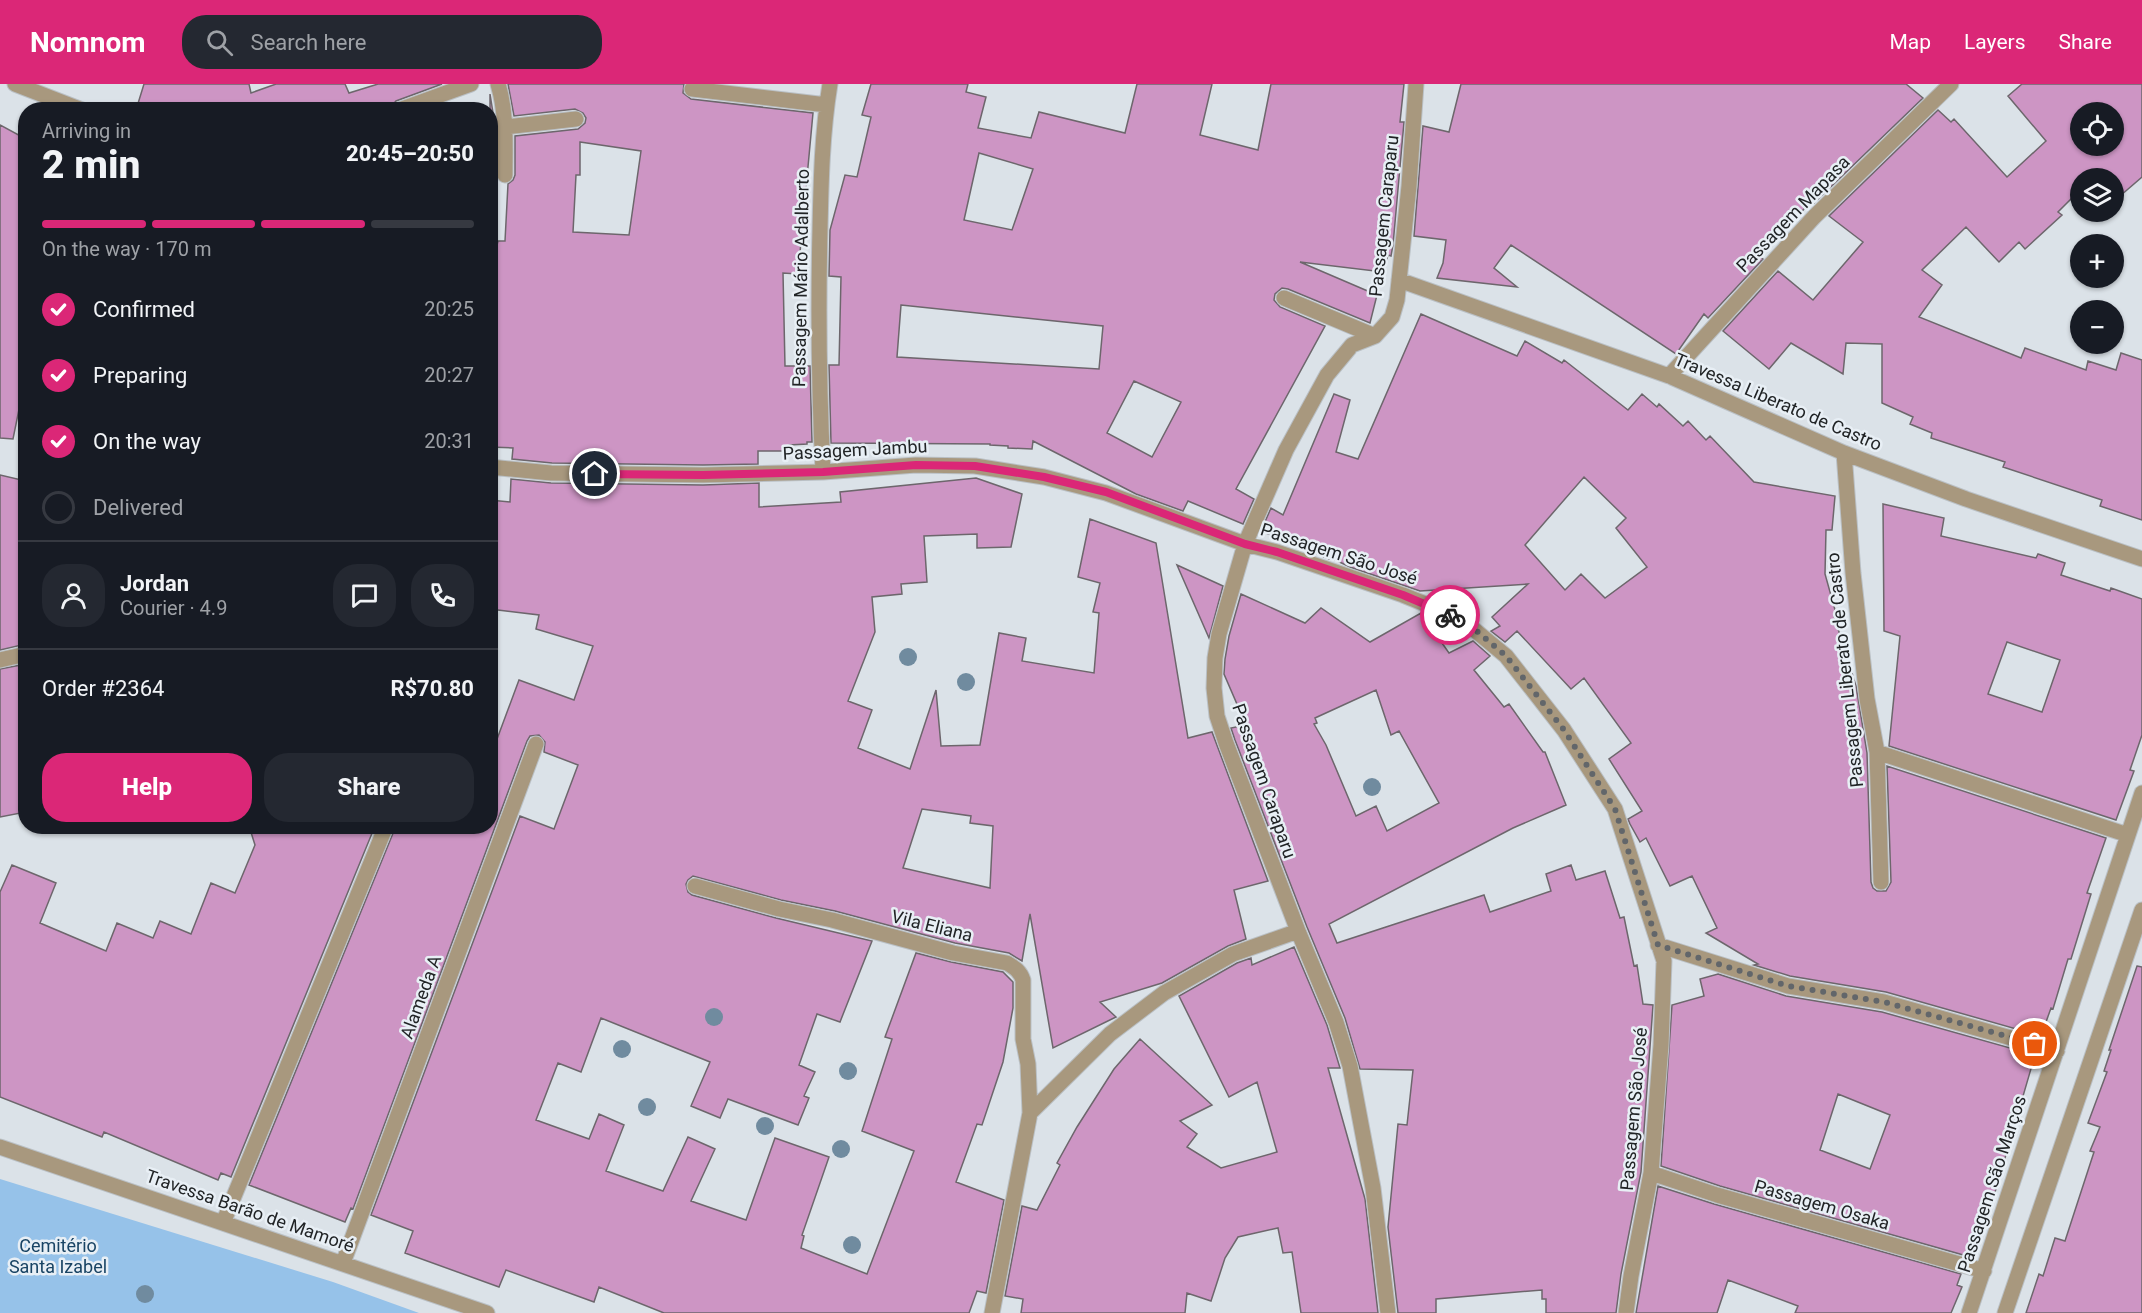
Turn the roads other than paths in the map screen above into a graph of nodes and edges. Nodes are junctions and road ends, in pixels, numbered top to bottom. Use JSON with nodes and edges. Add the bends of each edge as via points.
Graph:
{"nodes":[{"id":1,"x":15,"y":84,"type":"edge"},
{"id":2,"x":471,"y":84,"type":"edge"},
{"id":3,"x":498,"y":84,"type":"edge"},
{"id":4,"x":830,"y":84,"type":"edge"},
{"id":5,"x":1416,"y":84,"type":"edge"},
{"id":6,"x":1949,"y":84,"type":"edge"},
{"id":7,"x":692,"y":89,"type":"dead end"},
{"id":8,"x":61,"y":102,"type":"edge"},
{"id":9,"x":424,"y":102,"type":"edge"},
{"id":10,"x":827,"y":105,"type":"junction"},
{"id":11,"x":576,"y":119,"type":"dead end"},
{"id":12,"x":506,"y":127,"type":"junction"},
{"id":13,"x":505,"y":175,"type":"dead end"},
{"id":14,"x":1399,"y":280,"type":"junction"},
{"id":15,"x":1284,"y":298,"type":"dead end"},
{"id":16,"x":1375,"y":336,"type":"junction"},
{"id":17,"x":1669,"y":376,"type":"junction"},
{"id":18,"x":1844,"y":453,"type":"junction"},
{"id":19,"x":498,"y":468,"type":"edge"},
{"id":20,"x":823,"y":472,"type":"junction"},
{"id":21,"x":1245,"y":544,"type":"junction"},
{"id":22,"x":2142,"y":559,"type":"edge"},
{"id":23,"x":18,"y":656,"type":"edge"},
{"id":24,"x":0,"y":660,"type":"edge"},
{"id":25,"x":536,"y":744,"type":"dead end"},
{"id":26,"x":1877,"y":752,"type":"junction"},
{"id":27,"x":2142,"y":793,"type":"edge"},
{"id":28,"x":383,"y":834,"type":"edge"},
{"id":29,"x":2128,"y":835,"type":"junction"},
{"id":30,"x":1881,"y":882,"type":"dead end"},
{"id":31,"x":694,"y":886,"type":"dead end"},
{"id":32,"x":2142,"y":910,"type":"edge"},
{"id":33,"x":1298,"y":930,"type":"junction"},
{"id":34,"x":1658,"y":945,"type":"junction"},
{"id":35,"x":2057,"y":1050,"type":"junction"},
{"id":36,"x":1030,"y":1113,"type":"junction"},
{"id":37,"x":0,"y":1147,"type":"edge"},
{"id":38,"x":1651,"y":1173,"type":"junction"},
{"id":39,"x":223,"y":1223,"type":"junction"},
{"id":40,"x":343,"y":1263,"type":"junction"},
{"id":41,"x":1984,"y":1271,"type":"junction"},
{"id":42,"x":487,"y":1313,"type":"edge"},
{"id":43,"x":992,"y":1313,"type":"edge"},
{"id":44,"x":1388,"y":1313,"type":"edge"},
{"id":45,"x":1626,"y":1313,"type":"edge"},
{"id":46,"x":1969,"y":1313,"type":"edge"},
{"id":47,"x":2005,"y":1313,"type":"edge"}],
"edges":[{"from":1,"to":8,"type":"street"},
{"from":2,"to":9,"type":"street"},
{"from":3,"to":12,"type":"street"},
{"from":4,"to":10,"type":"street","name":"Passagem Mário Adalberto"},
{"from":5,"to":14,"type":"street","name":"Passagem Caraparu"},
{"from":6,"to":17,"type":"street","name":"Passagem Mapasa","via":[[1814,217]]},
{"from":7,"to":10,"type":"street"},
{"from":10,"to":20,"type":"street","name":"Passagem Mário Adalberto","via":[[822,145],[819,278]]},
{"from":11,"to":12,"type":"street"},
{"from":12,"to":13,"type":"street"},
{"from":14,"to":16,"type":"street","name":"Passagem Caraparu","via":[[1392,317]]},
{"from":14,"to":17,"type":"street","name":"Travessa Liberato de Castro"},
{"from":15,"to":16,"type":"street"},
{"from":16,"to":21,"type":"street","name":"Passagem Caraparu","via":[[1352,345],[1327,375],[1286,450]]},
{"from":17,"to":18,"type":"street","name":"Travessa Liberato de Castro"},
{"from":18,"to":22,"type":"street","name":"Travessa Liberato de Castro","via":[[1966,500]]},
{"from":18,"to":26,"type":"street","name":"Passagem Liberato de Castro","via":[[1852,573]]},
{"from":19,"to":20,"type":"street","name":"Passagem Jambu","via":[[551,473],[703,475]]},
{"from":20,"to":21,"type":"street","name":"Passagem Jambu","via":[[916,465],[975,466],[1044,477],[1106,492]]},
{"from":21,"to":33,"type":"street","name":"Passagem Caraparu","via":[[1215,658],[1217,716]]},
{"from":21,"to":34,"type":"street","name":"Passagem São José","via":[[1338,572],[1440,610],[1472,627],[1506,656],[1564,730],[1615,809]]},
{"from":23,"to":24,"type":"street"},
{"from":25,"to":40,"type":"street","name":"Alameda A"},
{"from":26,"to":29,"type":"street"},
{"from":26,"to":30,"type":"street","name":"Passagem Liberato de Castro"},
{"from":27,"to":29,"type":"street","name":"Passagem São Marços"},
{"from":28,"to":39,"type":"street"},
{"from":29,"to":35,"type":"street","name":"Passagem São Marços"},
{"from":31,"to":36,"type":"street","name":"Vila Eliana","via":[[1014,967],[1023,980],[1023,1039]]},
{"from":32,"to":47,"type":"street"},
{"from":33,"to":36,"type":"street","via":[[1233,954],[1164,993],[1110,1034]]},
{"from":33,"to":44,"type":"street","name":"Passagem Caraparu","via":[[1350,1066],[1373,1188]]},
{"from":34,"to":35,"type":"street","via":[[1788,986],[1884,1002]]},
{"from":34,"to":38,"type":"street","name":"Passagem São José","via":[[1664,961]]},
{"from":35,"to":41,"type":"street","name":"Passagem São Marços"},
{"from":36,"to":43,"type":"street","name":"Vila Eliana"},
{"from":37,"to":39,"type":"street","name":"Travessa Barão de Mamoré"},
{"from":38,"to":41,"type":"street","name":"Passagem Osaka"},
{"from":38,"to":45,"type":"street","name":"Passagem São José"},
{"from":39,"to":40,"type":"street","name":"Travessa Barão de Mamoré"},
{"from":40,"to":42,"type":"street","name":"Travessa Barão de Mamoré"},
{"from":41,"to":46,"type":"street","name":"Passagem São Marços"}]}
